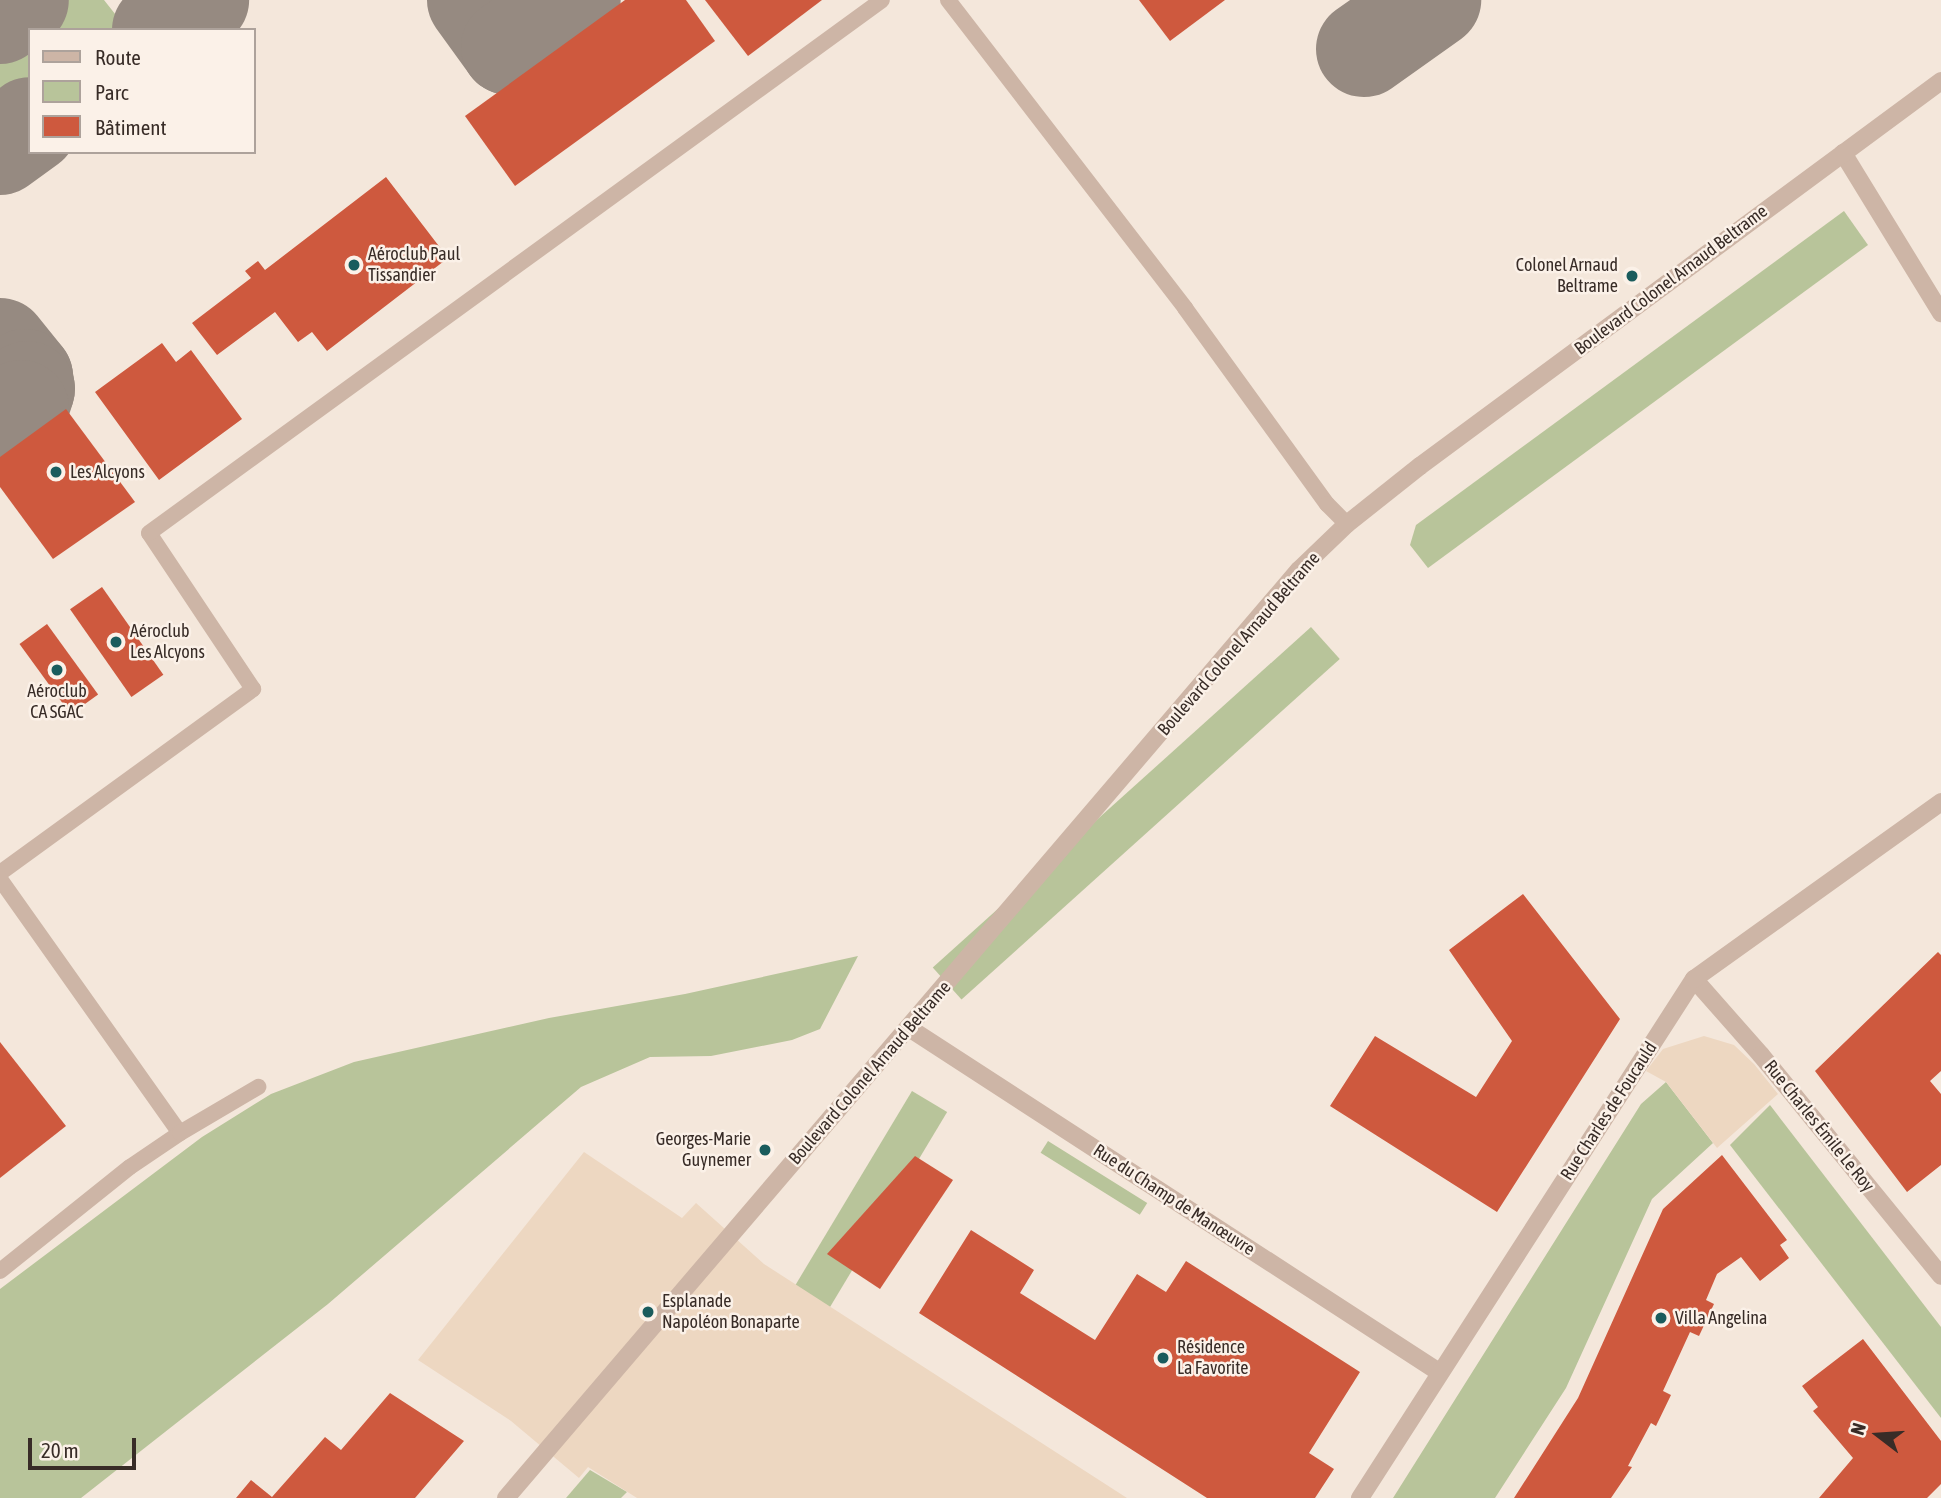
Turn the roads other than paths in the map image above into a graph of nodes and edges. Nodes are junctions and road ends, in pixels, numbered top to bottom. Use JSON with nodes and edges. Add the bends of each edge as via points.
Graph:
{"nodes":[{"id":1,"x":882,"y":0,"type":"edge"},
{"id":2,"x":948,"y":0,"type":"edge"},
{"id":3,"x":1941,"y":81,"type":"edge"},
{"id":4,"x":1843,"y":153,"type":"junction"},
{"id":5,"x":1941,"y":313,"type":"edge"},
{"id":6,"x":1347,"y":524,"type":"junction"},
{"id":7,"x":1941,"y":802,"type":"edge"},
{"id":8,"x":0,"y":873,"type":"edge"},
{"id":9,"x":0,"y":879,"type":"edge"},
{"id":10,"x":1694,"y":979,"type":"junction"},
{"id":11,"x":909,"y":1028,"type":"junction"},
{"id":12,"x":258,"y":1087,"type":"dead end"},
{"id":13,"x":180,"y":1133,"type":"junction"},
{"id":14,"x":0,"y":1271,"type":"edge"},
{"id":15,"x":1941,"y":1276,"type":"edge"},
{"id":16,"x":1439,"y":1372,"type":"junction"},
{"id":17,"x":506,"y":1498,"type":"edge"},
{"id":18,"x":1360,"y":1498,"type":"edge"}],
"edges":[{"from":1,"to":8,"type":"lane","via":[[149,533],[253,689]]},
{"from":2,"to":6,"type":"lane","via":[[1185,308],[1327,504]]},
{"from":3,"to":4,"type":"street","name":"Boulevard Colonel Arnaud Beltrame"},
{"from":4,"to":5,"type":"street"},
{"from":4,"to":6,"type":"street","name":"Boulevard Colonel Arnaud Beltrame"},
{"from":6,"to":11,"type":"street","name":"Boulevard Colonel Arnaud Beltrame","via":[[1299,570]]},
{"from":7,"to":10,"type":"street","name":"Rue Charles de Foucauld"},
{"from":9,"to":13,"type":"lane"},
{"from":10,"to":15,"type":"street","name":"Rue Charles Émile Le Roy"},
{"from":10,"to":16,"type":"street","name":"Rue Charles de Foucauld"},
{"from":11,"to":16,"type":"street","name":"Rue du Champ de Manœuvre"},
{"from":11,"to":17,"type":"street","name":"Boulevard Colonel Arnaud Beltrame"},
{"from":12,"to":13,"type":"lane"},
{"from":13,"to":14,"type":"lane"},
{"from":16,"to":18,"type":"street","name":"Rue Charles de Foucauld"}]}
